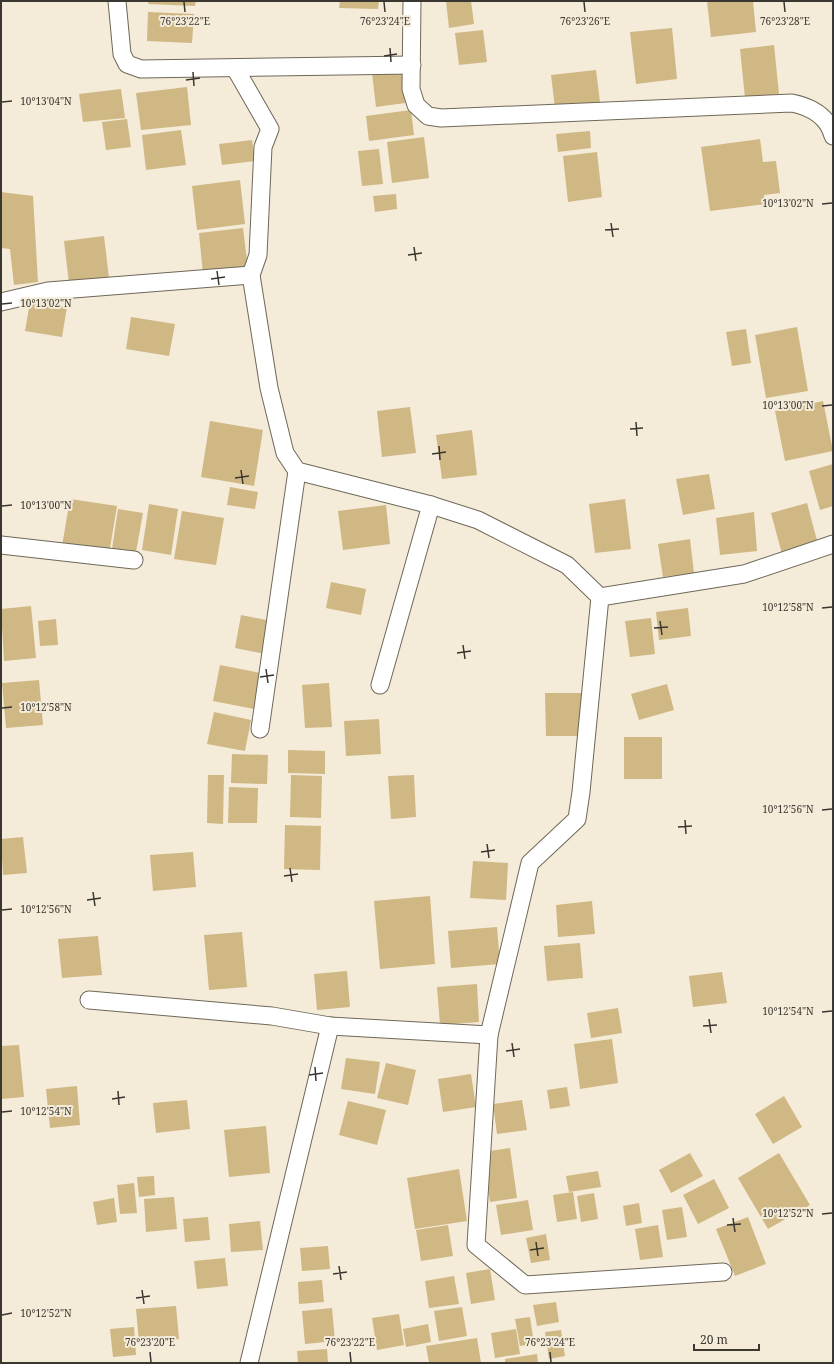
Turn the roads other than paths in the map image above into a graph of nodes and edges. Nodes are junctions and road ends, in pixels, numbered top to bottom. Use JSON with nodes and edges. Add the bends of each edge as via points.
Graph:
{"nodes":[{"id":1,"x":117,"y":1,"type":"edge"},
{"id":2,"x":412,"y":1,"type":"edge"},
{"id":3,"x":412,"y":65,"type":"junction"},
{"id":4,"x":235,"y":68,"type":"junction"},
{"id":5,"x":833,"y":136,"type":"edge"},
{"id":6,"x":251,"y":275,"type":"junction"},
{"id":7,"x":1,"y":302,"type":"edge"},
{"id":8,"x":296,"y":471,"type":"junction"},
{"id":9,"x":431,"y":505,"type":"junction"},
{"id":10,"x":833,"y":544,"type":"edge"},
{"id":11,"x":1,"y":545,"type":"edge"},
{"id":12,"x":134,"y":560,"type":"dead end"},
{"id":13,"x":600,"y":597,"type":"junction"},
{"id":14,"x":380,"y":685,"type":"dead end"},
{"id":15,"x":260,"y":729,"type":"dead end"},
{"id":16,"x":89,"y":1000,"type":"dead end"},
{"id":17,"x":330,"y":1026,"type":"junction"},
{"id":18,"x":489,"y":1035,"type":"junction"},
{"id":19,"x":723,"y":1272,"type":"dead end"},
{"id":20,"x":249,"y":1363,"type":"edge"}],
"edges":[{"from":1,"to":4,"type":"street","via":[[122,54],[127,64],[141,69]]},
{"from":2,"to":3,"type":"street"},
{"from":3,"to":4,"type":"street"},
{"from":3,"to":5,"type":"street","via":[[411,89],[416,105],[428,116],[441,118],[792,103],[815,111],[824,119]]},
{"from":4,"to":6,"type":"street","via":[[270,129],[262,147],[258,255]]},
{"from":6,"to":7,"type":"street","via":[[48,290]]},
{"from":6,"to":8,"type":"street","via":[[269,388],[285,454]]},
{"from":8,"to":9,"type":"street"},
{"from":8,"to":15,"type":"street"},
{"from":9,"to":13,"type":"street","via":[[478,520],[567,565]]},
{"from":9,"to":14,"type":"street"},
{"from":10,"to":13,"type":"street","via":[[744,574]]},
{"from":11,"to":12,"type":"street"},
{"from":13,"to":18,"type":"street","via":[[577,819],[530,863]]},
{"from":16,"to":17,"type":"street","via":[[272,1016]]},
{"from":17,"to":18,"type":"street"},
{"from":17,"to":20,"type":"street"},
{"from":18,"to":19,"type":"street","via":[[476,1245],[525,1285]]}]}
